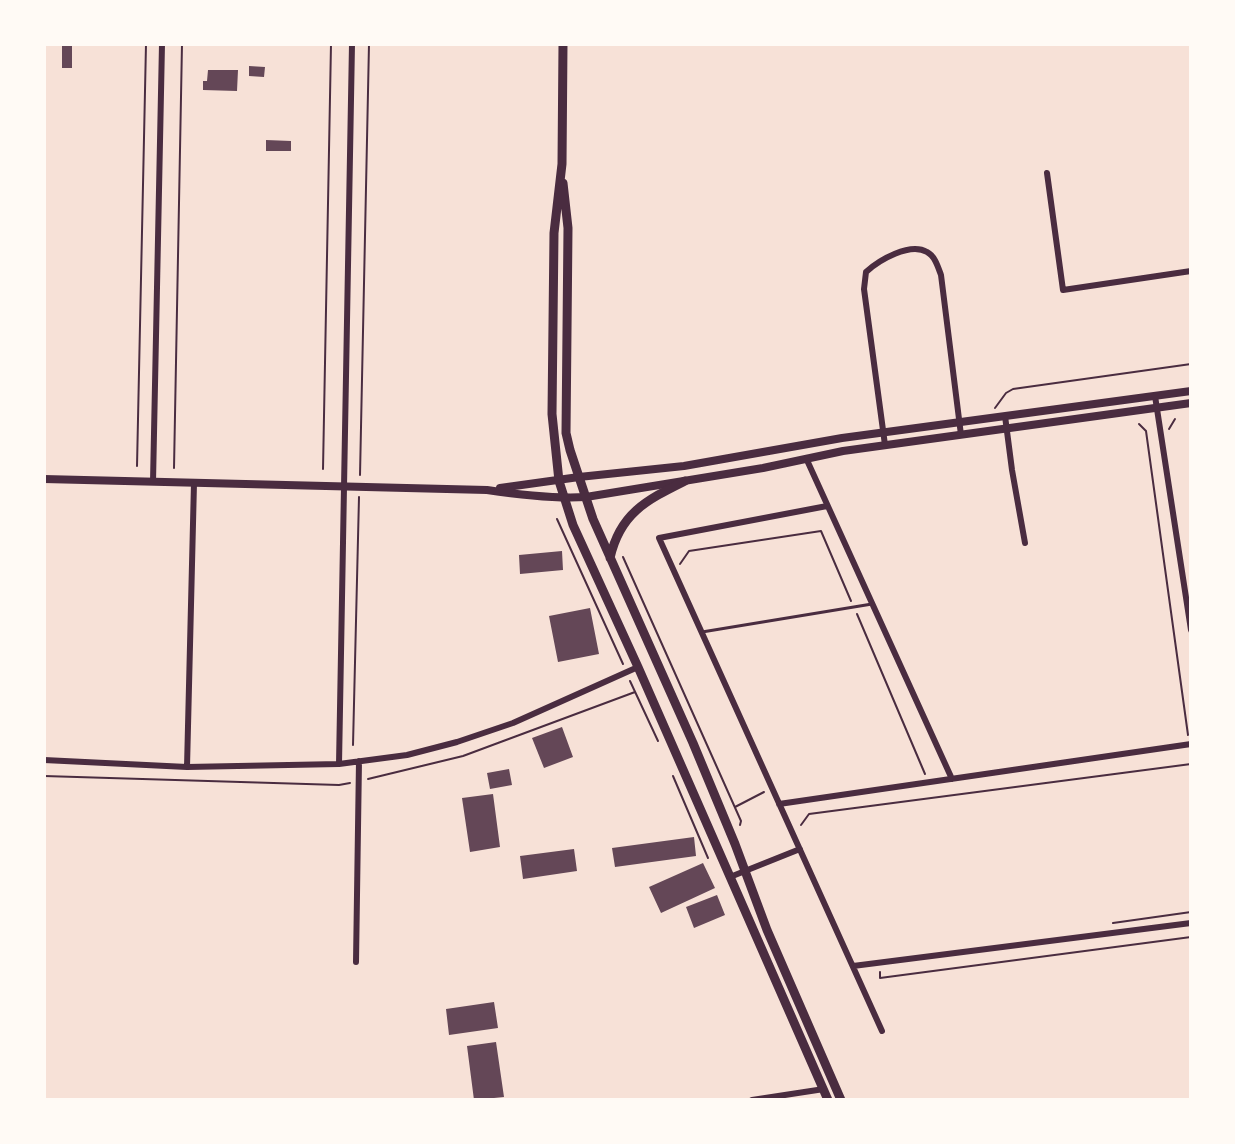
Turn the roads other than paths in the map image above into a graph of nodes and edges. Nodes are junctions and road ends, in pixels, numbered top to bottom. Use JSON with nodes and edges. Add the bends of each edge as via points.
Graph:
{"nodes":[{"id":1,"x":162,"y":44,"type":"edge"},
{"id":2,"x":352,"y":44,"type":"edge"},
{"id":3,"x":563,"y":44,"type":"edge"},
{"id":4,"x":562,"y":164,"type":"junction"},
{"id":5,"x":1047,"y":173,"type":"dead end"},
{"id":6,"x":1191,"y":271,"type":"edge"},
{"id":7,"x":1191,"y":391,"type":"edge"},
{"id":8,"x":1155,"y":396,"type":"junction"},
{"id":9,"x":1191,"y":403,"type":"edge"},
{"id":10,"x":1157,"y":408,"type":"junction"},
{"id":11,"x":1005,"y":416,"type":"junction"},
{"id":12,"x":960,"y":422,"type":"junction"},
{"id":13,"x":1006,"y":428,"type":"junction"},
{"id":14,"x":883,"y":433,"type":"junction"},
{"id":15,"x":961,"y":435,"type":"junction"},
{"id":16,"x":885,"y":445,"type":"junction"},
{"id":17,"x":806,"y":458,"type":"junction"},
{"id":18,"x":579,"y":477,"type":"junction"},
{"id":19,"x":44,"y":479,"type":"edge"},
{"id":20,"x":559,"y":481,"type":"junction"},
{"id":21,"x":685,"y":481,"type":"junction"},
{"id":22,"x":153,"y":482,"type":"junction"},
{"id":23,"x":194,"y":483,"type":"junction"},
{"id":24,"x":344,"y":487,"type":"junction"},
{"id":25,"x":487,"y":490,"type":"junction"},
{"id":26,"x":586,"y":497,"type":"junction"},
{"id":27,"x":565,"y":498,"type":"junction"},
{"id":28,"x":827,"y":506,"type":"junction"},
{"id":29,"x":1025,"y":543,"type":"dead end"},
{"id":30,"x":610,"y":559,"type":"junction"},
{"id":31,"x":872,"y":604,"type":"junction"},
{"id":32,"x":1191,"y":630,"type":"edge"},
{"id":33,"x":702,"y":632,"type":"junction"},
{"id":34,"x":638,"y":667,"type":"junction"},
{"id":35,"x":1190,"y":744,"type":"edge"},
{"id":36,"x":44,"y":760,"type":"edge"},
{"id":37,"x":359,"y":761,"type":"junction"},
{"id":38,"x":339,"y":764,"type":"junction"},
{"id":39,"x":187,"y":767,"type":"junction"},
{"id":40,"x":952,"y":779,"type":"junction"},
{"id":41,"x":779,"y":804,"type":"junction"},
{"id":42,"x":800,"y":849,"type":"junction"},
{"id":43,"x":746,"y":870,"type":"junction"},
{"id":44,"x":730,"y":877,"type":"junction"},
{"id":45,"x":1191,"y":923,"type":"edge"},
{"id":46,"x":356,"y":962,"type":"dead end"},
{"id":47,"x":853,"y":966,"type":"junction"},
{"id":48,"x":882,"y":1031,"type":"dead end"},
{"id":49,"x":835,"y":1088,"type":"junction"},
{"id":50,"x":824,"y":1089,"type":"junction"},
{"id":51,"x":752,"y":1100,"type":"edge"},
{"id":52,"x":828,"y":1100,"type":"edge"},
{"id":53,"x":841,"y":1100,"type":"edge"}],
"edges":[{"from":1,"to":22,"type":"street"},
{"from":2,"to":24,"type":"street"},
{"from":3,"to":4,"type":"main road"},
{"from":4,"to":18,"type":"main road","via":[[568,228],[566,433]]},
{"from":4,"to":20,"type":"main road","via":[[554,233],[552,414]]},
{"from":5,"to":6,"type":"street","via":[[1063,290]]},
{"from":7,"to":8,"type":"street"},
{"from":8,"to":10,"type":"street"},
{"from":8,"to":11,"type":"street"},
{"from":9,"to":10,"type":"street"},
{"from":10,"to":13,"type":"street"},
{"from":10,"to":32,"type":"street"},
{"from":11,"to":12,"type":"street"},
{"from":11,"to":13,"type":"street"},
{"from":12,"to":14,"type":"street"},
{"from":12,"to":14,"type":"street","via":[[941,275],[935,259],[915,249],[877,262],[866,272]]},
{"from":12,"to":15,"type":"street"},
{"from":13,"to":15,"type":"street"},
{"from":13,"to":29,"type":"street"},
{"from":14,"to":16,"type":"street"},
{"from":14,"to":18,"type":"street","via":[[684,466]]},
{"from":15,"to":16,"type":"street"},
{"from":16,"to":17,"type":"street"},
{"from":17,"to":21,"type":"street"},
{"from":17,"to":28,"type":"street"},
{"from":18,"to":20,"type":"street"},
{"from":18,"to":26,"type":"main road"},
{"from":19,"to":22,"type":"street"},
{"from":20,"to":25,"type":"street"},
{"from":20,"to":27,"type":"main road"},
{"from":21,"to":26,"type":"street"},
{"from":21,"to":30,"type":"main road","via":[[627,518]]},
{"from":22,"to":23,"type":"street"},
{"from":23,"to":24,"type":"street"},
{"from":23,"to":39,"type":"street"},
{"from":24,"to":25,"type":"street"},
{"from":24,"to":38,"type":"street"},
{"from":25,"to":27,"type":"street"},
{"from":26,"to":27,"type":"street"},
{"from":26,"to":30,"type":"main road"},
{"from":27,"to":34,"type":"main road"},
{"from":28,"to":31,"type":"street"},
{"from":28,"to":33,"type":"street","via":[[659,538]]},
{"from":30,"to":43,"type":"main road"},
{"from":31,"to":33,"type":"lane"},
{"from":31,"to":40,"type":"street"},
{"from":33,"to":41,"type":"street"},
{"from":34,"to":37,"type":"street","via":[[457,742]]},
{"from":34,"to":44,"type":"main road"},
{"from":35,"to":40,"type":"street"},
{"from":36,"to":39,"type":"street"},
{"from":37,"to":38,"type":"street"},
{"from":37,"to":46,"type":"street"},
{"from":38,"to":39,"type":"street"},
{"from":40,"to":41,"type":"street"},
{"from":41,"to":42,"type":"street"},
{"from":42,"to":43,"type":"street"},
{"from":42,"to":47,"type":"street"},
{"from":43,"to":44,"type":"street"},
{"from":43,"to":49,"type":"main road"},
{"from":44,"to":50,"type":"main road"},
{"from":45,"to":47,"type":"street"},
{"from":47,"to":48,"type":"street"},
{"from":49,"to":50,"type":"street"},
{"from":49,"to":53,"type":"main road"},
{"from":50,"to":51,"type":"street"},
{"from":50,"to":52,"type":"main road"}]}
